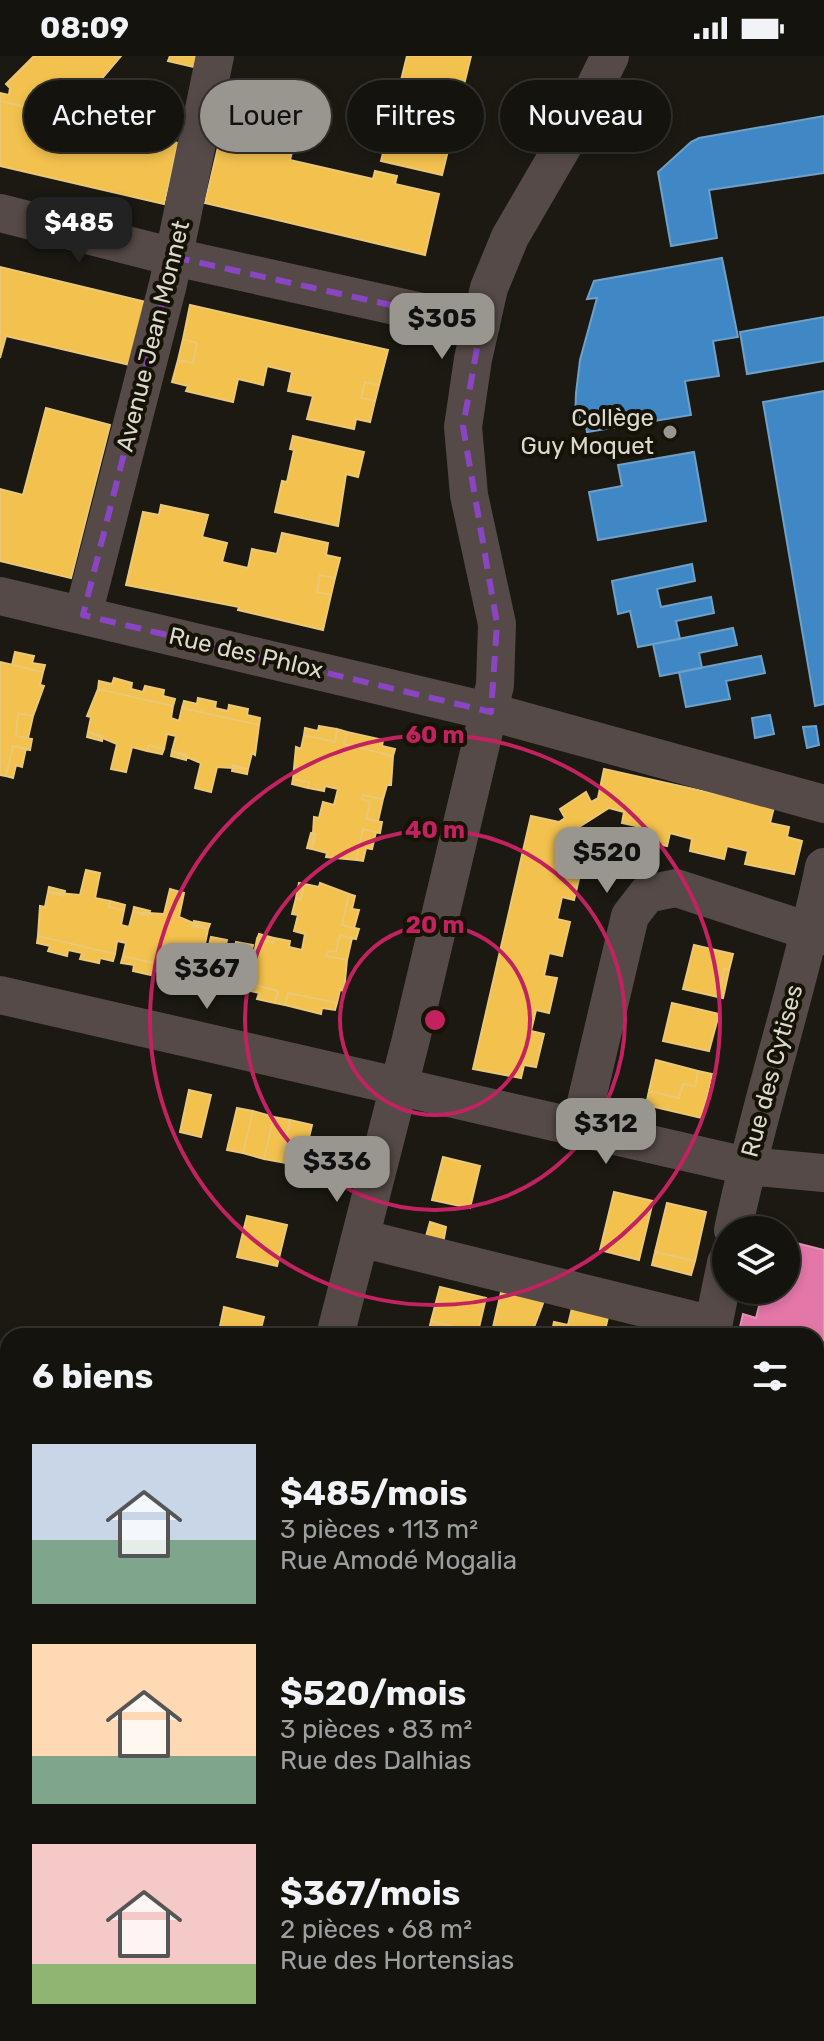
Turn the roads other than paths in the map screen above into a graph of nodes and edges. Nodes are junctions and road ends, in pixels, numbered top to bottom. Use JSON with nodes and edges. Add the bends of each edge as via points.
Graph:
{"nodes":[{"id":1,"x":215,"y":56,"type":"edge"},
{"id":2,"x":610,"y":56,"type":"edge"},
{"id":3,"x":0,"y":213,"type":"edge"},
{"id":4,"x":174,"y":257,"type":"junction"},
{"id":5,"x":481,"y":325,"type":"junction"},
{"id":6,"x":0,"y":596,"type":"edge"},
{"id":7,"x":83,"y":615,"type":"junction"},
{"id":8,"x":491,"y":712,"type":"junction"},
{"id":9,"x":824,"y":804,"type":"edge"},
{"id":10,"x":824,"y":867,"type":"edge"},
{"id":11,"x":817,"y":934,"type":"edge"},
{"id":12,"x":0,"y":995,"type":"edge"},
{"id":13,"x":399,"y":1087,"type":"junction"},
{"id":14,"x":580,"y":1128,"type":"junction"},
{"id":15,"x":746,"y":1166,"type":"junction"},
{"id":16,"x":824,"y":1173,"type":"edge"},
{"id":17,"x":736,"y":1216,"type":"edge"},
{"id":18,"x":360,"y":1238,"type":"junction"},
{"id":19,"x":718,"y":1304,"type":"edge"},
{"id":20,"x":337,"y":1328,"type":"edge"},
{"id":21,"x":701,"y":1328,"type":"edge"},
{"id":22,"x":713,"y":1328,"type":"edge"}],
"edges":[{"from":1,"to":4,"type":"street","name":"Avenue Jean Monnet"},
{"from":2,"to":5,"type":"street","via":[[510,237]]},
{"from":3,"to":4,"type":"street"},
{"from":4,"to":5,"type":"street"},
{"from":4,"to":7,"type":"street","name":"Avenue Jean Monnet"},
{"from":5,"to":8,"type":"street","via":[[463,427],[469,495],[497,624]]},
{"from":6,"to":7,"type":"street","name":"Rue des Phlox"},
{"from":7,"to":8,"type":"street","name":"Rue des Phlox"},
{"from":8,"to":9,"type":"street","name":"Rue des Phlox"},
{"from":8,"to":13,"type":"street"},
{"from":10,"to":11,"type":"street","name":"Rue des Cytises"},
{"from":11,"to":14,"type":"street","via":[[676,888],[647,894],[630,916]]},
{"from":11,"to":15,"type":"street","name":"Rue des Cytises"},
{"from":12,"to":13,"type":"street"},
{"from":13,"to":14,"type":"street"},
{"from":13,"to":18,"type":"street"},
{"from":14,"to":15,"type":"street"},
{"from":15,"to":16,"type":"street"},
{"from":15,"to":17,"type":"street","name":"Rue des Cytises"},
{"from":18,"to":20,"type":"street"},
{"from":18,"to":21,"type":"street"},
{"from":19,"to":22,"type":"street"}]}
